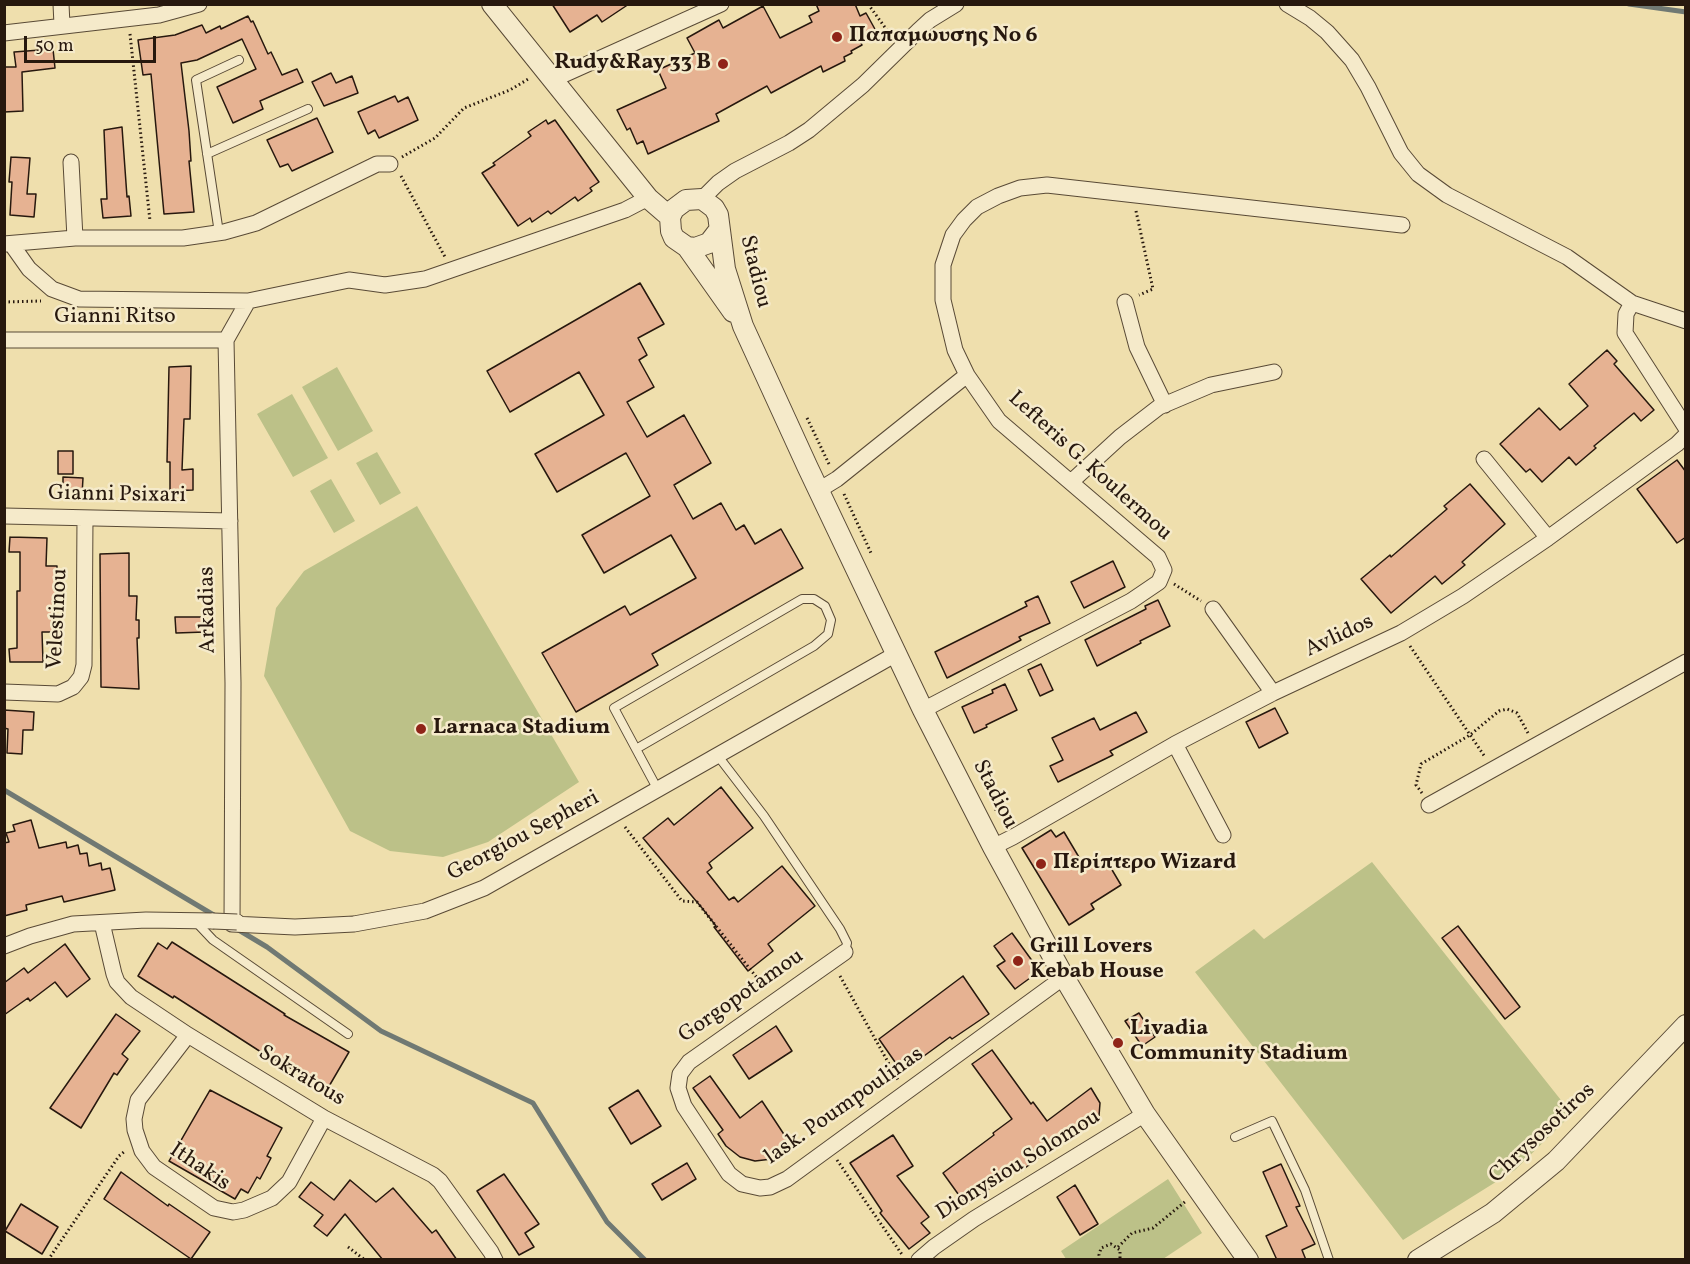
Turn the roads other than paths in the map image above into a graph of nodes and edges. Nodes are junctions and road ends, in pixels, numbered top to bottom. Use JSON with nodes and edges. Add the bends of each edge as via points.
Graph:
{"nodes":[{"id":1,"x":61,"y":4,"type":"edge"},
{"id":2,"x":199,"y":4,"type":"edge"},
{"id":3,"x":492,"y":4,"type":"edge"},
{"id":4,"x":721,"y":4,"type":"edge"},
{"id":5,"x":956,"y":4,"type":"edge"},
{"id":6,"x":1287,"y":4,"type":"edge"},
{"id":7,"x":62,"y":25,"type":"junction"},
{"id":8,"x":4,"y":33,"type":"edge"},
{"id":9,"x":239,"y":60,"type":"dead end"},
{"id":10,"x":548,"y":75,"type":"junction"},
{"id":11,"x":308,"y":109,"type":"dead end"},
{"id":12,"x":207,"y":154,"type":"junction"},
{"id":13,"x":71,"y":162,"type":"dead end"},
{"id":14,"x":390,"y":164,"type":"road end"},
{"id":15,"x":648,"y":198,"type":"junction"},
{"id":16,"x":702,"y":200,"type":"junction"},
{"id":17,"x":670,"y":217,"type":"junction"},
{"id":18,"x":1402,"y":225,"type":"dead end"},
{"id":19,"x":719,"y":230,"type":"junction"},
{"id":20,"x":219,"y":233,"type":"junction"},
{"id":21,"x":75,"y":238,"type":"junction"},
{"id":22,"x":8,"y":244,"type":"edge"},
{"id":23,"x":687,"y":247,"type":"junction"},
{"id":24,"x":248,"y":301,"type":"junction"},
{"id":25,"x":1125,"y":302,"type":"road end"},
{"id":26,"x":1632,"y":303,"type":"junction"},
{"id":27,"x":1686,"y":321,"type":"edge"},
{"id":28,"x":743,"y":326,"type":"junction"},
{"id":29,"x":4,"y":340,"type":"edge"},
{"id":30,"x":226,"y":340,"type":"junction"},
{"id":31,"x":1274,"y":372,"type":"dead end"},
{"id":32,"x":967,"y":375,"type":"junction"},
{"id":33,"x":1165,"y":405,"type":"junction"},
{"id":34,"x":1686,"y":428,"type":"edge"},
{"id":35,"x":1686,"y":435,"type":"edge"},
{"id":36,"x":1484,"y":459,"type":"dead end"},
{"id":37,"x":1071,"y":482,"type":"junction"},
{"id":38,"x":819,"y":490,"type":"junction"},
{"id":39,"x":4,"y":516,"type":"edge"},
{"id":40,"x":85,"y":518,"type":"junction"},
{"id":41,"x":230,"y":521,"type":"junction"},
{"id":42,"x":1548,"y":538,"type":"junction"},
{"id":43,"x":1213,"y":609,"type":"road end"},
{"id":44,"x":896,"y":654,"type":"junction"},
{"id":45,"x":1686,"y":662,"type":"edge"},
{"id":46,"x":4,"y":692,"type":"edge"},
{"id":47,"x":1273,"y":693,"type":"junction"},
{"id":48,"x":923,"y":710,"type":"junction"},
{"id":49,"x":1175,"y":744,"type":"junction"},
{"id":50,"x":636,"y":749,"type":"junction"},
{"id":51,"x":718,"y":756,"type":"junction"},
{"id":52,"x":657,"y":790,"type":"junction"},
{"id":53,"x":1429,"y":805,"type":"road end"},
{"id":54,"x":1223,"y":835,"type":"dead end"},
{"id":55,"x":993,"y":846,"type":"junction"},
{"id":56,"x":195,"y":921,"type":"junction"},
{"id":57,"x":102,"y":923,"type":"junction"},
{"id":58,"x":234,"y":923,"type":"junction"},
{"id":59,"x":4,"y":946,"type":"edge"},
{"id":60,"x":845,"y":952,"type":"joint"},
{"id":61,"x":1064,"y":976,"type":"junction"},
{"id":62,"x":1686,"y":1025,"type":"edge"},
{"id":63,"x":348,"y":1034,"type":"dead end"},
{"id":64,"x":188,"y":1035,"type":"junction"},
{"id":65,"x":678,"y":1088,"type":"joint"},
{"id":66,"x":1145,"y":1114,"type":"junction"},
{"id":67,"x":324,"y":1118,"type":"junction"},
{"id":68,"x":1235,"y":1137,"type":"dead end"},
{"id":69,"x":495,"y":1260,"type":"edge"},
{"id":70,"x":919,"y":1260,"type":"edge"},
{"id":71,"x":1248,"y":1260,"type":"edge"},
{"id":72,"x":1329,"y":1260,"type":"edge"},
{"id":73,"x":1418,"y":1260,"type":"edge"}],
"edges":[{"from":1,"to":7,"type":"street"},
{"from":2,"to":7,"type":"street","via":[[159,15]]},
{"from":3,"to":10,"type":"street"},
{"from":4,"to":10,"type":"street"},
{"from":5,"to":16,"type":"street","via":[[930,21],[808,130],[735,171]]},
{"from":6,"to":26,"type":"street","via":[[1310,18],[1352,60],[1401,153],[1418,174],[1447,195],[1567,257]]},
{"from":7,"to":8,"type":"street"},
{"from":9,"to":12,"type":"lane","via":[[196,80]]},
{"from":10,"to":15,"type":"street"},
{"from":11,"to":12,"type":"lane"},
{"from":12,"to":20,"type":"lane"},
{"from":13,"to":21,"type":"street"},
{"from":14,"to":20,"type":"street","via":[[377,164],[256,223]]},
{"from":15,"to":17,"type":"street"},
{"from":15,"to":24,"type":"street","via":[[625,210],[425,279],[385,285],[348,280]]},
{"from":16,"to":17,"type":"street","via":[[679,203]]},
{"from":16,"to":19,"type":"street","via":[[718,215]]},
{"from":17,"to":23,"type":"street","via":[[674,238]]},
{"from":18,"to":32,"type":"street","name":"Lefteris G. Koulermou","via":[[1047,185],[1020,188],[977,207],[953,235],[943,265],[943,300],[955,350]]},
{"from":19,"to":23,"type":"street","via":[[709,243]]},
{"from":19,"to":28,"type":"street","name":"Stadiou","via":[[724,269]]},
{"from":20,"to":21,"type":"street","via":[[183,238]]},
{"from":21,"to":22,"type":"street"},
{"from":22,"to":24,"type":"street","via":[[28,269],[52,289],[79,299]]},
{"from":23,"to":28,"type":"street","name":"Stadiou"},
{"from":24,"to":30,"type":"street"},
{"from":25,"to":33,"type":"street","via":[[1137,347]]},
{"from":26,"to":27,"type":"street"},
{"from":26,"to":34,"type":"street","via":[[1626,314],[1625,333]]},
{"from":28,"to":38,"type":"street","name":"Stadiou"},
{"from":29,"to":30,"type":"street","name":"Gianni Ritso"},
{"from":30,"to":41,"type":"street","name":"Arkadias"},
{"from":31,"to":33,"type":"street","via":[[1211,385]]},
{"from":32,"to":37,"type":"street","name":"Lefteris G. Koulermou","via":[[999,421]]},
{"from":32,"to":38,"type":"street"},
{"from":33,"to":37,"type":"street","via":[[1139,421]]},
{"from":35,"to":42,"type":"street","name":"Avlidos"},
{"from":36,"to":42,"type":"street"},
{"from":37,"to":48,"type":"street","name":"Lefteris G. Koulermou","via":[[1158,557],[1162,576],[1151,589],[1131,601]]},
{"from":38,"to":44,"type":"street","name":"Stadiou"},
{"from":39,"to":40,"type":"street","name":"Gianni Psixari"},
{"from":40,"to":41,"type":"street","name":"Gianni Psixari"},
{"from":40,"to":46,"type":"street","name":"Velestinou","via":[[81,677],[74,687],[58,694]]},
{"from":41,"to":58,"type":"street","name":"Arkadias"},
{"from":42,"to":47,"type":"street","name":"Avlidos","via":[[1401,633]]},
{"from":43,"to":47,"type":"street"},
{"from":44,"to":48,"type":"street","name":"Stadiou"},
{"from":44,"to":51,"type":"street","name":"Georgiou Sepheri"},
{"from":45,"to":53,"type":"street"},
{"from":47,"to":49,"type":"street","name":"Avlidos"},
{"from":48,"to":55,"type":"street","name":"Stadiou"},
{"from":49,"to":54,"type":"street"},
{"from":49,"to":55,"type":"street","name":"Avlidos"},
{"from":50,"to":50,"type":"lane","via":[[614,708],[802,599],[814,599],[825,606],[831,620],[828,634],[814,646]]},
{"from":50,"to":52,"type":"lane"},
{"from":51,"to":52,"type":"street","name":"Georgiou Sepheri"},
{"from":51,"to":60,"type":"lane","via":[[764,816],[840,929]]},
{"from":52,"to":58,"type":"street","name":"Georgiou Sepheri","via":[[484,888],[425,911],[354,924],[295,927]]},
{"from":55,"to":61,"type":"street","name":"Stadiou"},
{"from":56,"to":57,"type":"street","name":"Georgiou Sepheri"},
{"from":56,"to":58,"type":"street","name":"Georgiou Sepheri","bridge":true},
{"from":56,"to":63,"type":"lane","via":[[213,940]]},
{"from":57,"to":59,"type":"street","name":"Georgiou Sepheri","via":[[73,924]]},
{"from":57,"to":64,"type":"street","name":"Sokratous","via":[[117,982],[131,997]]},
{"from":60,"to":65,"type":"street","name":"Gorgopotamou","via":[[689,1062],[680,1074]]},
{"from":61,"to":65,"type":"street","name":"lask. Poumpoulinas","via":[[778,1184],[760,1188],[735,1180],[684,1106]]},
{"from":61,"to":66,"type":"street","name":"Stadiou"},
{"from":62,"to":73,"type":"street","name":"Chrysosotiros","via":[[1549,1167],[1493,1213]]},
{"from":64,"to":67,"type":"street","name":"Sokratous"},
{"from":64,"to":67,"type":"street","name":"Ithakis","via":[[138,1100],[134,1119],[142,1151],[154,1167],[214,1208],[244,1210],[281,1190]]},
{"from":66,"to":70,"type":"street","name":"Dionysiou Solomou","via":[[974,1219]]},
{"from":66,"to":71,"type":"street","name":"Stadiou"},
{"from":67,"to":69,"type":"street","name":"Sokratous","via":[[440,1180]]},
{"from":68,"to":72,"type":"lane","via":[[1272,1121],[1305,1190]]}]}
